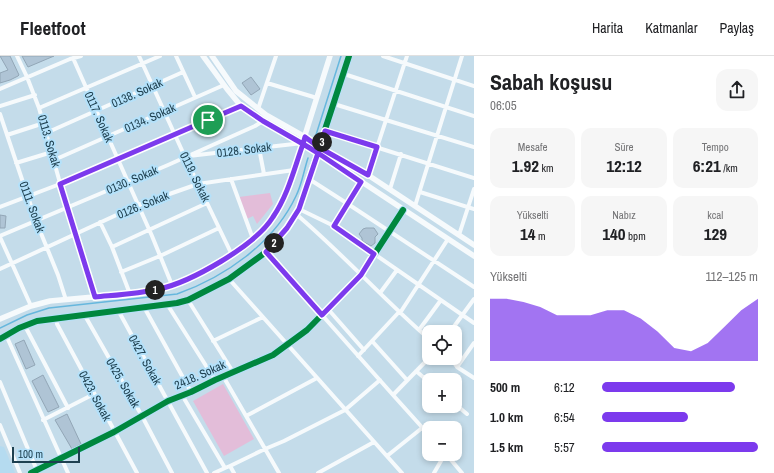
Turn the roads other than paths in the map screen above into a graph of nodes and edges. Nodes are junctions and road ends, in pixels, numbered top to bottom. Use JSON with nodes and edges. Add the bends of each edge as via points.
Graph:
{"nodes":[{"id":1,"x":17,"y":56,"type":"edge"},
{"id":2,"x":81,"y":56,"type":"edge"},
{"id":3,"x":139,"y":56,"type":"edge"},
{"id":4,"x":160,"y":56,"type":"edge"},
{"id":5,"x":176,"y":56,"type":"edge"},
{"id":6,"x":203,"y":56,"type":"edge"},
{"id":7,"x":212,"y":56,"type":"edge"},
{"id":8,"x":276,"y":56,"type":"edge"},
{"id":9,"x":330,"y":56,"type":"edge"},
{"id":10,"x":349,"y":56,"type":"edge"},
{"id":11,"x":383,"y":56,"type":"edge"},
{"id":12,"x":407,"y":56,"type":"edge"},
{"id":13,"x":462,"y":56,"type":"edge"},
{"id":14,"x":73,"y":58,"type":"junction"},
{"id":15,"x":405,"y":63,"type":"junction"},
{"id":16,"x":142,"y":64,"type":"junction"},
{"id":17,"x":183,"y":72,"type":"junction"},
{"id":18,"x":344,"y":74,"type":"junction"},
{"id":19,"x":27,"y":77,"type":"junction"},
{"id":20,"x":455,"y":80,"type":"junction"},
{"id":21,"x":267,"y":83,"type":"junction"},
{"id":22,"x":224,"y":85,"type":"junction"},
{"id":23,"x":153,"y":86,"type":"junction"},
{"id":24,"x":474,"y":86,"type":"edge"},
{"id":25,"x":86,"y":88,"type":"junction"},
{"id":26,"x":0,"y":89,"type":"edge"},
{"id":27,"x":395,"y":92,"type":"junction"},
{"id":28,"x":35,"y":96,"type":"junction"},
{"id":29,"x":196,"y":97,"type":"junction"},
{"id":30,"x":317,"y":98,"type":"junction"},
{"id":31,"x":334,"y":104,"type":"junction"},
{"id":32,"x":0,"y":106,"type":"edge"},
{"id":33,"x":241,"y":106,"type":"junction"},
{"id":34,"x":446,"y":107,"type":"junction"},
{"id":35,"x":39,"y":108,"type":"junction"},
{"id":36,"x":258,"y":109,"type":"junction"},
{"id":37,"x":96,"y":111,"type":"junction"},
{"id":38,"x":164,"y":111,"type":"junction"},
{"id":39,"x":0,"y":114,"type":"edge"},
{"id":40,"x":474,"y":116,"type":"edge"},
{"id":41,"x":386,"y":120,"type":"junction"},
{"id":42,"x":263,"y":121,"type":"junction"},
{"id":43,"x":44,"y":123,"type":"junction"},
{"id":44,"x":5,"y":129,"type":"junction"},
{"id":45,"x":0,"y":131,"type":"edge"},
{"id":46,"x":325,"y":131,"type":"junction"},
{"id":47,"x":46,"y":133,"type":"junction"},
{"id":48,"x":174,"y":134,"type":"junction"},
{"id":49,"x":7,"y":135,"type":"junction"},
{"id":50,"x":437,"y":135,"type":"junction"},
{"id":51,"x":108,"y":137,"type":"junction"},
{"id":52,"x":305,"y":137,"type":"junction"},
{"id":53,"x":303,"y":144,"type":"junction"},
{"id":54,"x":377,"y":147,"type":"junction"},
{"id":55,"x":474,"y":147,"type":"edge"},
{"id":56,"x":259,"y":148,"type":"junction"},
{"id":57,"x":319,"y":151,"type":"junction"},
{"id":58,"x":52,"y":152,"type":"junction"},
{"id":59,"x":400,"y":154,"type":"junction"},
{"id":60,"x":185,"y":157,"type":"junction"},
{"id":61,"x":118,"y":159,"type":"junction"},
{"id":62,"x":54,"y":160,"type":"junction"},
{"id":63,"x":16,"y":162,"type":"junction"},
{"id":64,"x":429,"y":163,"type":"junction"},
{"id":65,"x":294,"y":170,"type":"junction"},
{"id":66,"x":264,"y":174,"type":"junction"},
{"id":67,"x":368,"y":175,"type":"junction"},
{"id":68,"x":474,"y":178,"type":"edge"},
{"id":69,"x":231,"y":179,"type":"junction"},
{"id":70,"x":309,"y":180,"type":"junction"},
{"id":71,"x":128,"y":182,"type":"junction"},
{"id":72,"x":361,"y":182,"type":"junction"},
{"id":73,"x":60,"y":184,"type":"junction"},
{"id":74,"x":198,"y":184,"type":"junction"},
{"id":75,"x":390,"y":189,"type":"junction"},
{"id":76,"x":474,"y":189,"type":"edge"},
{"id":77,"x":420,"y":192,"type":"junction"},
{"id":78,"x":28,"y":196,"type":"junction"},
{"id":79,"x":207,"y":203,"type":"junction"},
{"id":80,"x":348,"y":204,"type":"junction"},
{"id":81,"x":138,"y":205,"type":"junction"},
{"id":82,"x":415,"y":206,"type":"junction"},
{"id":83,"x":0,"y":207,"type":"edge"},
{"id":84,"x":468,"y":207,"type":"junction"},
{"id":85,"x":67,"y":208,"type":"junction"},
{"id":86,"x":474,"y":209,"type":"edge"},
{"id":87,"x":403,"y":210,"type":"junction"},
{"id":88,"x":297,"y":211,"type":"junction"},
{"id":89,"x":36,"y":221,"type":"junction"},
{"id":90,"x":100,"y":222,"type":"junction"},
{"id":91,"x":334,"y":226,"type":"junction"},
{"id":92,"x":219,"y":228,"type":"junction"},
{"id":93,"x":149,"y":230,"type":"junction"},
{"id":94,"x":390,"y":231,"type":"junction"},
{"id":95,"x":75,"y":234,"type":"junction"},
{"id":96,"x":459,"y":235,"type":"junction"},
{"id":97,"x":0,"y":237,"type":"edge"},
{"id":98,"x":253,"y":239,"type":"junction"},
{"id":99,"x":448,"y":239,"type":"junction"},
{"id":100,"x":474,"y":245,"type":"edge"},
{"id":101,"x":47,"y":246,"type":"junction"},
{"id":102,"x":112,"y":247,"type":"junction"},
{"id":103,"x":266,"y":252,"type":"junction"},
{"id":104,"x":232,"y":254,"type":"junction"},
{"id":105,"x":374,"y":254,"type":"junction"},
{"id":106,"x":160,"y":256,"type":"junction"},
{"id":107,"x":474,"y":256,"type":"edge"},
{"id":108,"x":434,"y":260,"type":"junction"},
{"id":109,"x":11,"y":263,"type":"junction"},
{"id":110,"x":0,"y":269,"type":"edge"},
{"id":111,"x":397,"y":270,"type":"junction"},
{"id":112,"x":121,"y":272,"type":"junction"},
{"id":113,"x":361,"y":275,"type":"junction"},
{"id":114,"x":229,"y":279,"type":"junction"},
{"id":115,"x":172,"y":285,"type":"junction"},
{"id":116,"x":419,"y":285,"type":"junction"},
{"id":117,"x":474,"y":287,"type":"edge"},
{"id":118,"x":380,"y":293,"type":"junction"},
{"id":119,"x":130,"y":294,"type":"junction"},
{"id":120,"x":95,"y":297,"type":"junction"},
{"id":121,"x":474,"y":299,"type":"edge"},
{"id":122,"x":66,"y":300,"type":"junction"},
{"id":123,"x":188,"y":300,"type":"junction"},
{"id":124,"x":441,"y":300,"type":"junction"},
{"id":125,"x":167,"y":304,"type":"junction"},
{"id":126,"x":31,"y":306,"type":"junction"},
{"id":127,"x":144,"y":307,"type":"junction"},
{"id":128,"x":328,"y":309,"type":"junction"},
{"id":129,"x":118,"y":310,"type":"junction"},
{"id":130,"x":399,"y":313,"type":"junction"},
{"id":131,"x":84,"y":314,"type":"junction"},
{"id":132,"x":322,"y":315,"type":"junction"},
{"id":133,"x":462,"y":315,"type":"junction"},
{"id":134,"x":263,"y":317,"type":"junction"},
{"id":135,"x":56,"y":318,"type":"junction"},
{"id":136,"x":0,"y":319,"type":"edge"},
{"id":137,"x":474,"y":323,"type":"edge"},
{"id":138,"x":455,"y":325,"type":"edge"},
{"id":139,"x":25,"y":326,"type":"junction"},
{"id":140,"x":419,"y":330,"type":"junction"},
{"id":141,"x":422,"y":332,"type":"edge"},
{"id":142,"x":6,"y":335,"type":"junction"},
{"id":143,"x":0,"y":339,"type":"edge"},
{"id":144,"x":213,"y":341,"type":"junction"},
{"id":145,"x":372,"y":341,"type":"junction"},
{"id":146,"x":474,"y":343,"type":"edge"},
{"id":147,"x":287,"y":345,"type":"junction"},
{"id":148,"x":364,"y":350,"type":"junction"},
{"id":149,"x":358,"y":356,"type":"junction"},
{"id":150,"x":422,"y":365,"type":"edge"},
{"id":151,"x":457,"y":367,"type":"joint"},
{"id":152,"x":416,"y":371,"type":"junction"},
{"id":153,"x":233,"y":372,"type":"junction"},
{"id":154,"x":223,"y":376,"type":"junction"},
{"id":155,"x":422,"y":376,"type":"edge"},
{"id":156,"x":317,"y":378,"type":"junction"},
{"id":157,"x":474,"y":378,"type":"edge"},
{"id":158,"x":215,"y":380,"type":"junction"},
{"id":159,"x":380,"y":380,"type":"junction"},
{"id":160,"x":407,"y":380,"type":"junction"},
{"id":161,"x":0,"y":382,"type":"edge"},
{"id":162,"x":191,"y":392,"type":"junction"},
{"id":163,"x":94,"y":394,"type":"junction"},
{"id":164,"x":182,"y":395,"type":"junction"},
{"id":165,"x":393,"y":395,"type":"junction"},
{"id":166,"x":168,"y":401,"type":"junction"},
{"id":167,"x":68,"y":408,"type":"junction"},
{"id":168,"x":345,"y":410,"type":"junction"},
{"id":169,"x":462,"y":410,"type":"edge"},
{"id":170,"x":467,"y":414,"type":"dead end"},
{"id":171,"x":142,"y":416,"type":"junction"},
{"id":172,"x":246,"y":416,"type":"junction"},
{"id":173,"x":43,"y":420,"type":"junction"},
{"id":174,"x":0,"y":425,"type":"edge"},
{"id":175,"x":422,"y":428,"type":"joint"},
{"id":176,"x":114,"y":432,"type":"junction"},
{"id":177,"x":374,"y":442,"type":"junction"},
{"id":178,"x":265,"y":448,"type":"junction"},
{"id":179,"x":387,"y":456,"type":"junction"},
{"id":180,"x":61,"y":458,"type":"junction"},
{"id":181,"x":441,"y":461,"type":"edge"},
{"id":182,"x":451,"y":461,"type":"edge"},
{"id":183,"x":228,"y":467,"type":"junction"},
{"id":184,"x":326,"y":468,"type":"junction"},
{"id":185,"x":37,"y":472,"type":"edge"},
{"id":186,"x":20,"y":473,"type":"edge"},
{"id":187,"x":31,"y":473,"type":"edge"},
{"id":188,"x":68,"y":473,"type":"edge"},
{"id":189,"x":137,"y":473,"type":"edge"},
{"id":190,"x":172,"y":473,"type":"edge"},
{"id":191,"x":207,"y":473,"type":"edge"},
{"id":192,"x":214,"y":473,"type":"edge"},
{"id":193,"x":234,"y":473,"type":"edge"},
{"id":194,"x":279,"y":473,"type":"edge"},
{"id":195,"x":318,"y":473,"type":"edge"},
{"id":196,"x":329,"y":473,"type":"edge"},
{"id":197,"x":402,"y":473,"type":"edge"},
{"id":198,"x":434,"y":473,"type":"edge"},
{"id":199,"x":462,"y":473,"type":"edge"}],
"edges":[{"from":1,"to":19,"type":"street","name":"0113. Sokak"},
{"from":2,"to":14,"type":"street"},
{"from":3,"to":16,"type":"street","name":"0119. Sokak"},
{"from":4,"to":16,"type":"street"},
{"from":5,"to":17,"type":"street"},
{"from":6,"to":22,"type":"street"},
{"from":7,"to":36,"type":"street","via":[[236,91]]},
{"from":8,"to":21,"type":"street"},
{"from":9,"to":30,"type":"street"},
{"from":10,"to":18,"type":"street"},
{"from":11,"to":15,"type":"street"},
{"from":12,"to":15,"type":"street"},
{"from":13,"to":20,"type":"street"},
{"from":14,"to":19,"type":"street"},
{"from":14,"to":25,"type":"street","name":"0117. Sokak"},
{"from":15,"to":20,"type":"street"},
{"from":15,"to":27,"type":"street"},
{"from":16,"to":23,"type":"street","name":"0119. Sokak"},
{"from":16,"to":25,"type":"street"},
{"from":17,"to":23,"type":"street","name":"0138. Sokak"},
{"from":17,"to":29,"type":"street"},
{"from":18,"to":27,"type":"street"},
{"from":18,"to":31,"type":"street"},
{"from":19,"to":26,"type":"street"},
{"from":19,"to":28,"type":"street","name":"0113. Sokak"},
{"from":20,"to":24,"type":"street"},
{"from":20,"to":34,"type":"street"},
{"from":21,"to":30,"type":"street"},
{"from":21,"to":36,"type":"street"},
{"from":22,"to":29,"type":"street","name":"0134. Sokak"},
{"from":22,"to":33,"type":"street"},
{"from":23,"to":37,"type":"street","name":"0138. Sokak"},
{"from":23,"to":38,"type":"street","name":"0119. Sokak"},
{"from":25,"to":35,"type":"street"},
{"from":25,"to":37,"type":"street","name":"0117. Sokak"},
{"from":27,"to":34,"type":"street"},
{"from":27,"to":41,"type":"street"},
{"from":28,"to":32,"type":"street"},
{"from":28,"to":35,"type":"street","name":"0113. Sokak"},
{"from":29,"to":38,"type":"street","name":"0134. Sokak"},
{"from":30,"to":52,"type":"street"},
{"from":31,"to":41,"type":"street"},
{"from":31,"to":46,"type":"street"},
{"from":33,"to":42,"type":"street"},
{"from":33,"to":48,"type":"street"},
{"from":34,"to":40,"type":"street"},
{"from":34,"to":50,"type":"street"},
{"from":35,"to":43,"type":"street","name":"0113. Sokak"},
{"from":36,"to":52,"type":"street"},
{"from":37,"to":47,"type":"street","name":"0138. Sokak"},
{"from":37,"to":51,"type":"street","name":"0117. Sokak"},
{"from":38,"to":48,"type":"street","name":"0119. Sokak"},
{"from":38,"to":51,"type":"street","name":"0134. Sokak"},
{"from":39,"to":44,"type":"street","name":"0111. Sokak"},
{"from":41,"to":50,"type":"street"},
{"from":41,"to":54,"type":"street"},
{"from":42,"to":53,"type":"street"},
{"from":42,"to":60,"type":"street","name":"0130. Sokak"},
{"from":43,"to":47,"type":"street","name":"0113. Sokak"},
{"from":43,"to":49,"type":"street"},
{"from":44,"to":45,"type":"street"},
{"from":44,"to":49,"type":"street","name":"0111. Sokak"},
{"from":46,"to":54,"type":"street"},
{"from":46,"to":57,"type":"street"},
{"from":47,"to":58,"type":"street","name":"0113. Sokak"},
{"from":48,"to":60,"type":"street","name":"0119. Sokak"},
{"from":48,"to":61,"type":"street"},
{"from":49,"to":63,"type":"street","name":"0111. Sokak"},
{"from":50,"to":55,"type":"street"},
{"from":50,"to":64,"type":"street"},
{"from":51,"to":61,"type":"street","name":"0117. Sokak"},
{"from":51,"to":62,"type":"street","name":"0134. Sokak"},
{"from":52,"to":53,"type":"street"},
{"from":52,"to":57,"type":"street"},
{"from":53,"to":56,"type":"street","name":"0128. Sokak"},
{"from":53,"to":57,"type":"street"},
{"from":53,"to":65,"type":"street"},
{"from":54,"to":59,"type":"street"},
{"from":54,"to":67,"type":"street"},
{"from":56,"to":60,"type":"street","name":"0128. Sokak"},
{"from":56,"to":66,"type":"street"},
{"from":57,"to":67,"type":"street"},
{"from":57,"to":70,"type":"street"},
{"from":57,"to":72,"type":"street"},
{"from":58,"to":62,"type":"street","name":"0113. Sokak"},
{"from":58,"to":63,"type":"street"},
{"from":59,"to":64,"type":"street"},
{"from":59,"to":75,"type":"street"},
{"from":60,"to":71,"type":"street","name":"0130. Sokak"},
{"from":60,"to":74,"type":"street","name":"0119. Sokak"},
{"from":61,"to":71,"type":"street","name":"0117. Sokak"},
{"from":61,"to":73,"type":"street"},
{"from":62,"to":73,"type":"street","name":"0113. Sokak"},
{"from":63,"to":78,"type":"street","name":"0111. Sokak"},
{"from":64,"to":68,"type":"street"},
{"from":64,"to":77,"type":"street"},
{"from":65,"to":66,"type":"street","name":"0126. Sokak"},
{"from":65,"to":98,"type":"street","via":[[287,192],[273,218]]},
{"from":66,"to":69,"type":"street","name":"0126. Sokak"},
{"from":67,"to":75,"type":"street"},
{"from":69,"to":74,"type":"street","name":"0126. Sokak"},
{"from":69,"to":98,"type":"street"},
{"from":70,"to":80,"type":"street"},
{"from":70,"to":88,"type":"street"},
{"from":71,"to":81,"type":"street","name":"0117. Sokak"},
{"from":71,"to":85,"type":"street","name":"0130. Sokak"},
{"from":72,"to":80,"type":"street"},
{"from":72,"to":87,"type":"street"},
{"from":73,"to":78,"type":"street"},
{"from":73,"to":85,"type":"street","name":"0113. Sokak"},
{"from":74,"to":79,"type":"street","name":"0119. Sokak"},
{"from":74,"to":81,"type":"street","name":"0126. Sokak"},
{"from":75,"to":82,"type":"street"},
{"from":76,"to":84,"type":"street"},
{"from":77,"to":82,"type":"street"},
{"from":77,"to":84,"type":"street"},
{"from":78,"to":83,"type":"street"},
{"from":78,"to":89,"type":"street","name":"0111. Sokak"},
{"from":79,"to":92,"type":"street","name":"0119. Sokak"},
{"from":79,"to":93,"type":"street"},
{"from":80,"to":91,"type":"street"},
{"from":80,"to":94,"type":"street"},
{"from":81,"to":90,"type":"street","name":"0126. Sokak"},
{"from":81,"to":93,"type":"street","name":"0117. Sokak"},
{"from":82,"to":96,"type":"street"},
{"from":84,"to":86,"type":"street"},
{"from":84,"to":96,"type":"street"},
{"from":85,"to":89,"type":"street","name":"0130. Sokak"},
{"from":85,"to":95,"type":"street","name":"0113. Sokak"},
{"from":87,"to":94,"type":"street","name":"2418. Sokak"},
{"from":87,"to":99,"type":"street"},
{"from":88,"to":91,"type":"street"},
{"from":88,"to":103,"type":"street","via":[[287,228]]},
{"from":88,"to":113,"type":"street"},
{"from":89,"to":97,"type":"street","name":"0130. Sokak"},
{"from":89,"to":101,"type":"street","name":"0111. Sokak"},
{"from":90,"to":95,"type":"street","name":"0126. Sokak"},
{"from":90,"to":102,"type":"street"},
{"from":91,"to":105,"type":"street"},
{"from":92,"to":104,"type":"street","name":"0119. Sokak"},
{"from":92,"to":106,"type":"street"},
{"from":93,"to":102,"type":"street"},
{"from":93,"to":106,"type":"street","name":"0117. Sokak"},
{"from":94,"to":105,"type":"street","name":"2418. Sokak"},
{"from":94,"to":108,"type":"street"},
{"from":95,"to":101,"type":"street","name":"0126. Sokak"},
{"from":95,"to":120,"type":"street","name":"0113. Sokak"},
{"from":96,"to":100,"type":"street"},
{"from":97,"to":109,"type":"street"},
{"from":98,"to":104,"type":"street"},
{"from":99,"to":107,"type":"street"},
{"from":99,"to":108,"type":"street"},
{"from":101,"to":109,"type":"street","name":"0126. Sokak"},
{"from":101,"to":122,"type":"street","name":"0111. Sokak"},
{"from":102,"to":112,"type":"street"},
{"from":103,"to":114,"type":"street"},
{"from":103,"to":132,"type":"street"},
{"from":104,"to":115,"type":"street","via":[[181,283]]},
{"from":105,"to":111,"type":"street"},
{"from":105,"to":113,"type":"street","name":"2418. Sokak"},
{"from":106,"to":112,"type":"street"},
{"from":106,"to":115,"type":"street","name":"0117. Sokak"},
{"from":108,"to":116,"type":"street"},
{"from":108,"to":117,"type":"street"},
{"from":109,"to":110,"type":"street","name":"0126. Sokak"},
{"from":109,"to":126,"type":"street"},
{"from":111,"to":116,"type":"street"},
{"from":111,"to":118,"type":"street"},
{"from":112,"to":119,"type":"street"},
{"from":113,"to":118,"type":"street"},
{"from":113,"to":128,"type":"street","name":"2418. Sokak"},
{"from":114,"to":123,"type":"street"},
{"from":114,"to":134,"type":"street"},
{"from":115,"to":119,"type":"street"},
{"from":116,"to":124,"type":"street"},
{"from":116,"to":130,"type":"street"},
{"from":118,"to":130,"type":"street"},
{"from":119,"to":120,"type":"street"},
{"from":120,"to":122,"type":"street"},
{"from":121,"to":133,"type":"street"},
{"from":122,"to":126,"type":"street"},
{"from":123,"to":125,"type":"street"},
{"from":123,"to":144,"type":"street"},
{"from":124,"to":133,"type":"street"},
{"from":124,"to":140,"type":"street"},
{"from":125,"to":127,"type":"street"},
{"from":125,"to":158,"type":"street"},
{"from":126,"to":136,"type":"street"},
{"from":127,"to":129,"type":"street"},
{"from":127,"to":162,"type":"street"},
{"from":128,"to":132,"type":"street","name":"2418. Sokak"},
{"from":128,"to":148,"type":"street"},
{"from":129,"to":131,"type":"street"},
{"from":129,"to":166,"type":"street","name":"0427. Sokak"},
{"from":130,"to":140,"type":"street"},
{"from":130,"to":145,"type":"street"},
{"from":131,"to":135,"type":"street"},
{"from":131,"to":171,"type":"street","name":"0425. Sokak"},
{"from":132,"to":147,"type":"street","name":"2418. Sokak"},
{"from":132,"to":149,"type":"street"},
{"from":133,"to":137,"type":"street"},
{"from":133,"to":138,"type":"street"},
{"from":134,"to":144,"type":"street"},
{"from":134,"to":147,"type":"street"},
{"from":135,"to":139,"type":"street"},
{"from":135,"to":163,"type":"street","name":"0423. Sokak"},
{"from":139,"to":142,"type":"street"},
{"from":139,"to":167,"type":"street"},
{"from":140,"to":141,"type":"street"},
{"from":142,"to":143,"type":"street"},
{"from":142,"to":173,"type":"street"},
{"from":144,"to":153,"type":"street"},
{"from":145,"to":148,"type":"street"},
{"from":145,"to":160,"type":"street"},
{"from":146,"to":151,"type":"street"},
{"from":147,"to":153,"type":"street","name":"2418. Sokak","via":[[273,355]]},
{"from":147,"to":156,"type":"street"},
{"from":148,"to":149,"type":"street"},
{"from":149,"to":159,"type":"street"},
{"from":150,"to":152,"type":"street"},
{"from":151,"to":157,"type":"street"},
{"from":152,"to":155,"type":"street"},
{"from":152,"to":160,"type":"street"},
{"from":153,"to":154,"type":"street","name":"2418. Sokak"},
{"from":154,"to":158,"type":"street","name":"2418. Sokak"},
{"from":154,"to":172,"type":"street"},
{"from":156,"to":168,"type":"street"},
{"from":156,"to":172,"type":"street"},
{"from":158,"to":162,"type":"street","name":"2418. Sokak"},
{"from":159,"to":165,"type":"street"},
{"from":159,"to":168,"type":"street"},
{"from":160,"to":165,"type":"street"},
{"from":161,"to":185,"type":"street"},
{"from":162,"to":164,"type":"street","name":"2418. Sokak"},
{"from":163,"to":167,"type":"street"},
{"from":163,"to":176,"type":"street","name":"0423. Sokak"},
{"from":164,"to":166,"type":"street","name":"2418. Sokak"},
{"from":164,"to":183,"type":"street"},
{"from":165,"to":175,"type":"street"},
{"from":166,"to":171,"type":"street","name":"2418. Sokak"},
{"from":166,"to":191,"type":"street","name":"0427. Sokak"},
{"from":167,"to":173,"type":"street"},
{"from":168,"to":177,"type":"street"},
{"from":168,"to":178,"type":"street"},
{"from":169,"to":170,"type":"street"},
{"from":171,"to":176,"type":"street","name":"2418. Sokak"},
{"from":171,"to":190,"type":"street","name":"0425. Sokak"},
{"from":172,"to":178,"type":"street"},
{"from":173,"to":180,"type":"street"},
{"from":174,"to":186,"type":"street"},
{"from":175,"to":179,"type":"street"},
{"from":176,"to":180,"type":"street","name":"2418. Sokak"},
{"from":176,"to":189,"type":"street","name":"0423. Sokak"},
{"from":177,"to":179,"type":"street"},
{"from":177,"to":184,"type":"street"},
{"from":178,"to":183,"type":"street"},
{"from":178,"to":194,"type":"street"},
{"from":179,"to":197,"type":"street"},
{"from":180,"to":185,"type":"street","name":"2418. Sokak"},
{"from":180,"to":188,"type":"street"},
{"from":181,"to":198,"type":"street"},
{"from":182,"to":199,"type":"street"},
{"from":183,"to":192,"type":"street"},
{"from":183,"to":193,"type":"street"},
{"from":184,"to":195,"type":"street"},
{"from":184,"to":196,"type":"street"},
{"from":185,"to":187,"type":"street","name":"2418. Sokak"}]}
